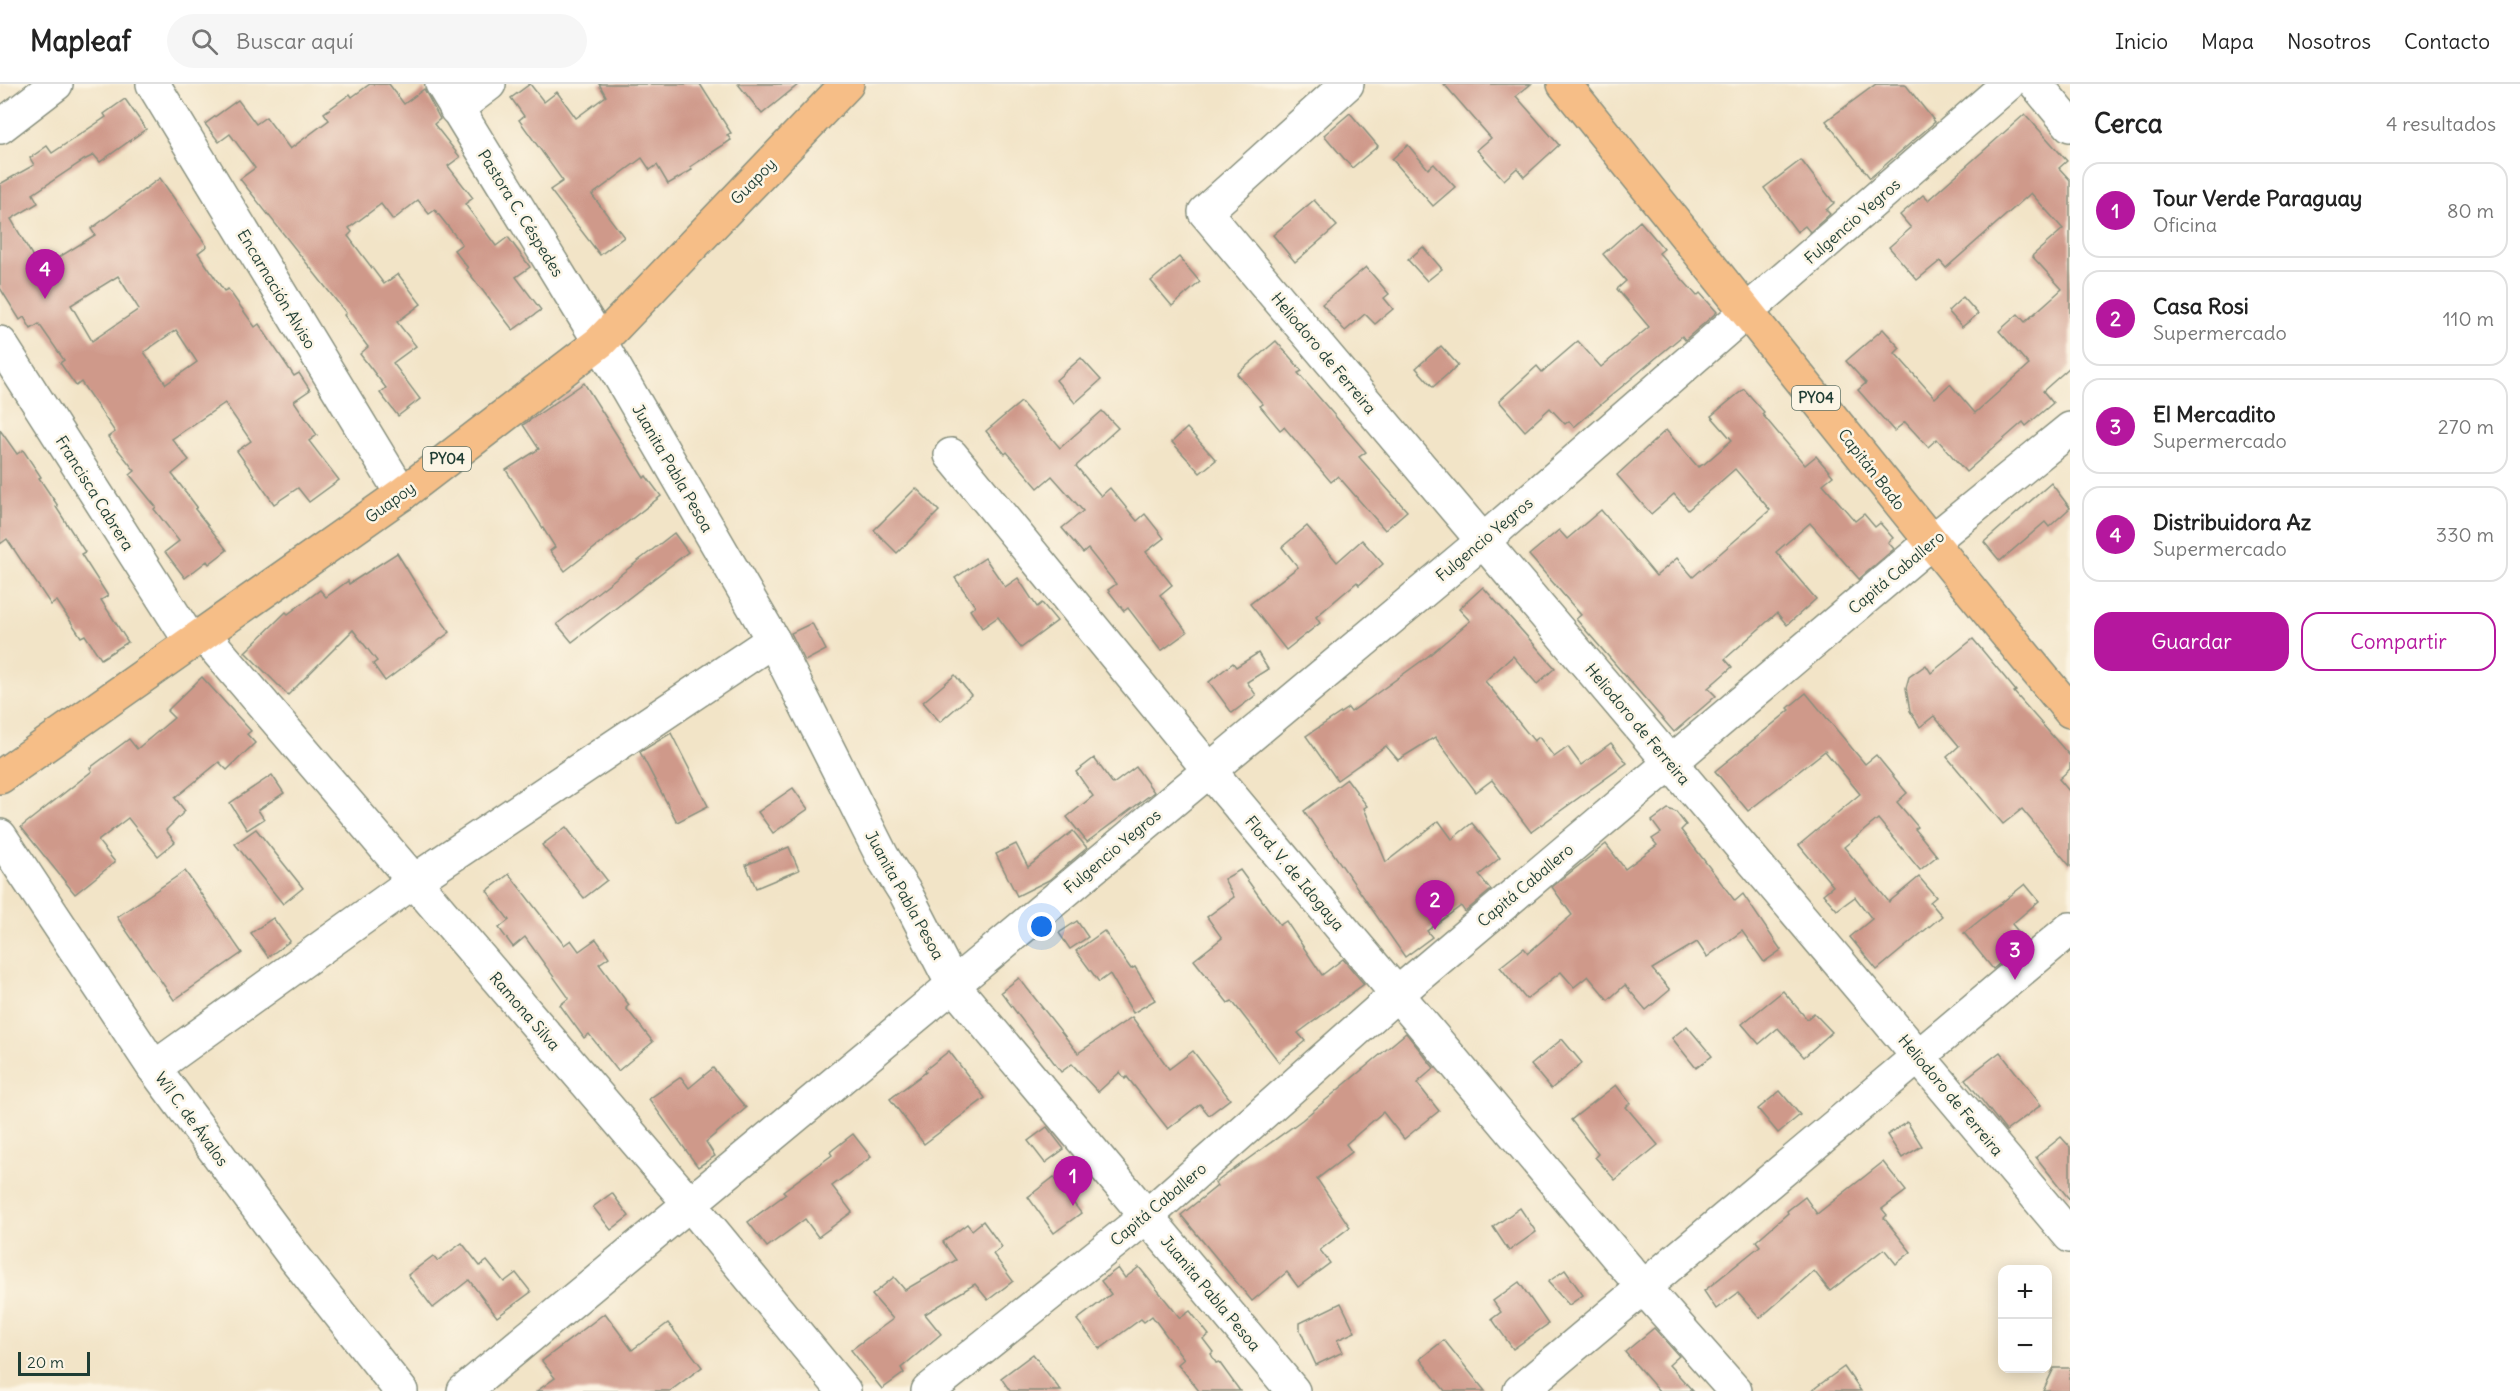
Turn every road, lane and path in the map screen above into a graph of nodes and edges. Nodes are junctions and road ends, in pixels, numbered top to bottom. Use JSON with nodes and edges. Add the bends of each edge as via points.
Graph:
{"nodes":[{"id":1,"x":56,"y":84,"type":"edge"},
{"id":2,"x":153,"y":84,"type":"edge"},
{"id":3,"x":489,"y":84,"type":"edge"},
{"id":4,"x":847,"y":84,"type":"edge"},
{"id":5,"x":1347,"y":84,"type":"edge"},
{"id":6,"x":1564,"y":84,"type":"edge"},
{"id":7,"x":2008,"y":84,"type":"edge"},
{"id":8,"x":2036,"y":84,"type":"edge"},
{"id":9,"x":449,"y":96,"type":"edge"},
{"id":10,"x":2070,"y":125,"type":"edge"},
{"id":11,"x":0,"y":126,"type":"edge"},
{"id":12,"x":1748,"y":312,"type":"junction"},
{"id":13,"x":600,"y":342,"type":"junction"},
{"id":14,"x":0,"y":343,"type":"edge"},
{"id":15,"x":2070,"y":429,"type":"edge"},
{"id":16,"x":951,"y":455,"type":"dead end"},
{"id":17,"x":402,"y":494,"type":"junction"},
{"id":18,"x":1483,"y":541,"type":"junction"},
{"id":19,"x":1930,"y":543,"type":"junction"},
{"id":20,"x":197,"y":638,"type":"junction"},
{"id":21,"x":772,"y":640,"type":"junction"},
{"id":22,"x":2070,"y":711,"type":"edge"},
{"id":23,"x":1670,"y":762,"type":"junction"},
{"id":24,"x":1209,"y":770,"type":"junction"},
{"id":25,"x":0,"y":777,"type":"edge"},
{"id":26,"x":0,"y":836,"type":"edge"},
{"id":27,"x":414,"y":881,"type":"junction"},
{"id":28,"x":2070,"y":929,"type":"edge"},
{"id":29,"x":953,"y":985,"type":"junction"},
{"id":30,"x":1397,"y":994,"type":"junction"},
{"id":31,"x":1918,"y":1056,"type":"junction"},
{"id":32,"x":154,"y":1068,"type":"junction"},
{"id":33,"x":690,"y":1204,"type":"junction"},
{"id":34,"x":1147,"y":1216,"type":"junction"},
{"id":35,"x":2070,"y":1236,"type":"edge"},
{"id":36,"x":1643,"y":1287,"type":"junction"},
{"id":37,"x":401,"y":1391,"type":"edge"},
{"id":38,"x":464,"y":1391,"type":"edge"},
{"id":39,"x":844,"y":1391,"type":"edge"},
{"id":40,"x":928,"y":1391,"type":"edge"},
{"id":41,"x":1293,"y":1391,"type":"edge"},
{"id":42,"x":1520,"y":1391,"type":"edge"},
{"id":43,"x":1735,"y":1391,"type":"edge"}],
"edges":[{"from":1,"to":11,"type":"street"},
{"from":2,"to":17,"type":"street","name":"Encarnación Alviso"},
{"from":3,"to":9,"type":"street"},
{"from":4,"to":13,"type":"main road","name":"Guapoy","number":"PY04"},
{"from":5,"to":18,"type":"street","name":"Heliodoro de Ferreira","via":[[1205,212]]},
{"from":6,"to":12,"type":"main road","name":"Capitán Bado","number":"PY04"},
{"from":7,"to":12,"type":"street","name":"Fulgencio Yegros"},
{"from":8,"to":10,"type":"street"},
{"from":9,"to":13,"type":"street","name":"Pastora C. Céspedes"},
{"from":12,"to":18,"type":"street","name":"Fulgencio Yegros"},
{"from":12,"to":19,"type":"main road","name":"Capitán Bado","number":"PY04"},
{"from":13,"to":17,"type":"main road","name":"Guapoy","number":"PY04"},
{"from":13,"to":21,"type":"street","name":"Juanita Pabla Pesoa"},
{"from":14,"to":20,"type":"street","name":"Francisca Cabrera"},
{"from":15,"to":19,"type":"street","name":"Capitá Caballero"},
{"from":16,"to":24,"type":"street","name":"Flord. V. de Idogaya"},
{"from":17,"to":20,"type":"main road","name":"Guapoy","number":"PY04"},
{"from":18,"to":23,"type":"street","name":"Heliodoro de Ferreira"},
{"from":18,"to":24,"type":"street","name":"Fulgencio Yegros"},
{"from":19,"to":22,"type":"main road","name":"Capitán Bado","number":"PY04"},
{"from":19,"to":23,"type":"street","name":"Capitá Caballero"},
{"from":20,"to":25,"type":"main road","name":"Guapoy","number":"PY04"},
{"from":20,"to":27,"type":"street","name":"Ramona Silva"},
{"from":21,"to":27,"type":"street"},
{"from":21,"to":29,"type":"street","name":"Juanita Pabla Pesoa"},
{"from":23,"to":30,"type":"street","name":"Capitá Caballero"},
{"from":23,"to":31,"type":"street","name":"Heliodoro de Ferreira"},
{"from":24,"to":29,"type":"street","name":"Fulgencio Yegros"},
{"from":24,"to":30,"type":"street","name":"Flord. V. de Idogaya"},
{"from":26,"to":32,"type":"street","name":"Wil C. de Ávalos"},
{"from":27,"to":32,"type":"street"},
{"from":27,"to":33,"type":"street","name":"Ramona Silva"},
{"from":28,"to":31,"type":"street"},
{"from":29,"to":33,"type":"street","name":"Fulgencio Yegros"},
{"from":29,"to":34,"type":"street","name":"Juanita Pabla Pesoa"},
{"from":30,"to":34,"type":"street","name":"Capitá Caballero"},
{"from":30,"to":36,"type":"street","name":"Flord. V. de Idogaya"},
{"from":31,"to":35,"type":"street","name":"Heliodoro de Ferreira"},
{"from":31,"to":36,"type":"street"},
{"from":32,"to":37,"type":"street","name":"Wil C. de Ávalos","via":[[295,1258]]},
{"from":33,"to":38,"type":"street","name":"Fulgencio Yegros"},
{"from":33,"to":39,"type":"street","name":"Ramona Silva"},
{"from":34,"to":40,"type":"street","name":"Capitá Caballero"},
{"from":34,"to":41,"type":"street","name":"Juanita Pabla Pesoa"},
{"from":36,"to":42,"type":"street"},
{"from":36,"to":43,"type":"street","name":"Flord. V. de Idogaya"}]}
